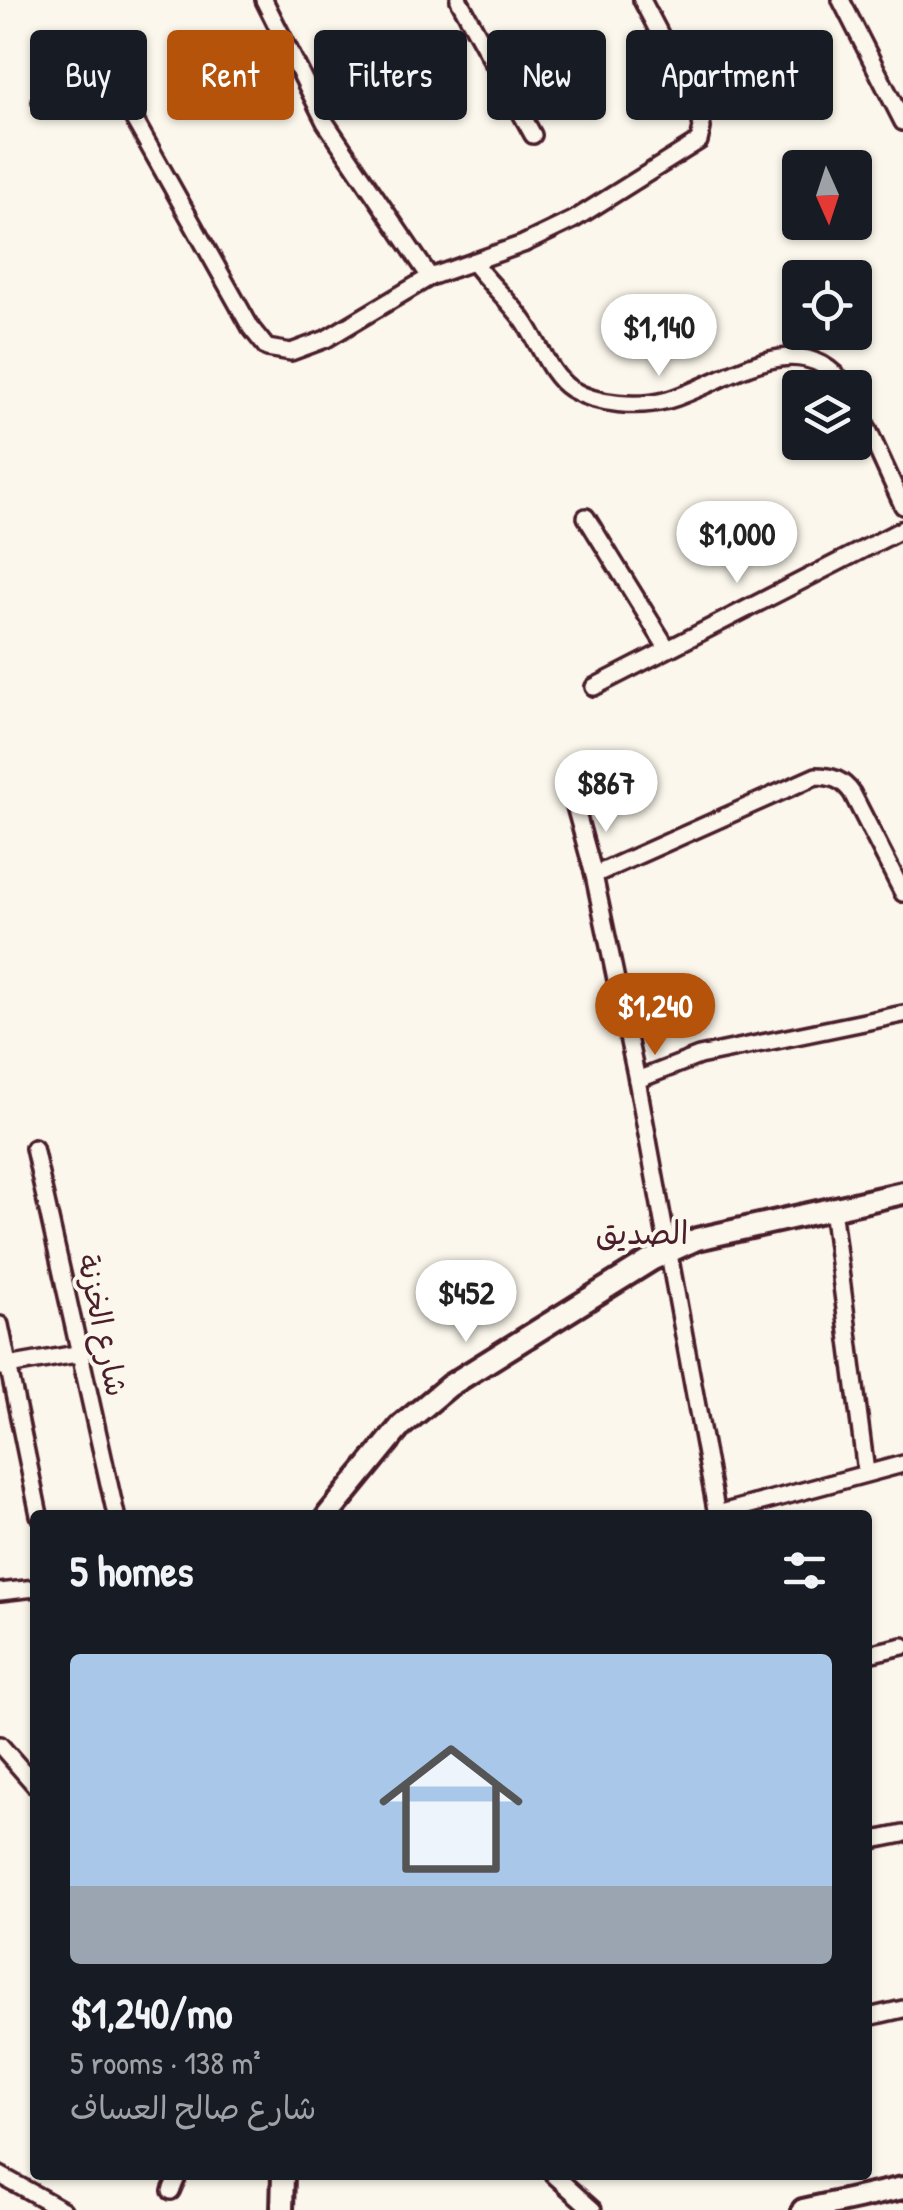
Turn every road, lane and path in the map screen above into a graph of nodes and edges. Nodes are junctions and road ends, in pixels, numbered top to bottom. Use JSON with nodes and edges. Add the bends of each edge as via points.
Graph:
{"nodes":[{"id":1,"x":264,"y":0,"type":"edge"},
{"id":2,"x":459,"y":0,"type":"edge"},
{"id":3,"x":642,"y":0,"type":"edge"},
{"id":4,"x":841,"y":0,"type":"edge"},
{"id":5,"x":134,"y":120,"type":"edge"},
{"id":6,"x":903,"y":122,"type":"edge"},
{"id":7,"x":534,"y":135,"type":"dead end"},
{"id":8,"x":473,"y":262,"type":"junction"},
{"id":9,"x":430,"y":276,"type":"junction"},
{"id":10,"x":831,"y":370,"type":"edge"},
{"id":11,"x":872,"y":438,"type":"edge"},
{"id":12,"x":903,"y":506,"type":"edge"},
{"id":13,"x":586,"y":517,"type":"dead end"},
{"id":14,"x":903,"y":529,"type":"edge"},
{"id":15,"x":667,"y":648,"type":"junction"},
{"id":16,"x":594,"y":687,"type":"dead end"},
{"id":17,"x":575,"y":806,"type":"dead end"},
{"id":18,"x":594,"y":875,"type":"junction"},
{"id":19,"x":903,"y":893,"type":"edge"},
{"id":20,"x":903,"y":1014,"type":"edge"},
{"id":21,"x":637,"y":1080,"type":"junction"},
{"id":22,"x":34,"y":1148,"type":"dead end"},
{"id":23,"x":903,"y":1193,"type":"edge"},
{"id":24,"x":832,"y":1208,"type":"junction"},
{"id":25,"x":670,"y":1250,"type":"junction"},
{"id":26,"x":0,"y":1325,"type":"edge"},
{"id":27,"x":82,"y":1353,"type":"junction"},
{"id":28,"x":5,"y":1367,"type":"edge"},
{"id":29,"x":903,"y":1464,"type":"edge"},
{"id":30,"x":866,"y":1472,"type":"junction"},
{"id":31,"x":38,"y":1510,"type":"edge"},
{"id":32,"x":115,"y":1510,"type":"edge"},
{"id":33,"x":339,"y":1510,"type":"edge"},
{"id":34,"x":716,"y":1510,"type":"edge"},
{"id":35,"x":734,"y":1510,"type":"edge"},
{"id":36,"x":30,"y":1589,"type":"edge"},
{"id":37,"x":4,"y":1595,"type":"edge"},
{"id":38,"x":903,"y":1646,"type":"edge"},
{"id":39,"x":872,"y":1653,"type":"edge"},
{"id":40,"x":0,"y":1745,"type":"edge"},
{"id":41,"x":30,"y":1779,"type":"edge"},
{"id":42,"x":903,"y":1834,"type":"edge"},
{"id":43,"x":872,"y":1840,"type":"edge"},
{"id":44,"x":903,"y":2009,"type":"edge"},
{"id":45,"x":872,"y":2016,"type":"edge"},
{"id":46,"x":0,"y":2175,"type":"edge"},
{"id":47,"x":176,"y":2180,"type":"edge"},
{"id":48,"x":278,"y":2180,"type":"edge"},
{"id":49,"x":560,"y":2180,"type":"edge"},
{"id":50,"x":903,"y":2188,"type":"edge"},
{"id":51,"x":170,"y":2191,"type":"dead end"},
{"id":52,"x":832,"y":2207,"type":"edge"},
{"id":53,"x":63,"y":2210,"type":"edge"},
{"id":54,"x":282,"y":2210,"type":"edge"},
{"id":55,"x":593,"y":2210,"type":"edge"},
{"id":56,"x":802,"y":2210,"type":"edge"}],
"edges":[{"from":1,"to":9,"type":"street","via":[[325,122]]},
{"from":2,"to":7,"type":"street"},
{"from":3,"to":8,"type":"street","via":[[700,109],[700,141],[573,220]]},
{"from":4,"to":6,"type":"street"},
{"from":5,"to":9,"type":"street","via":[[267,348],[291,352],[311,346]]},
{"from":8,"to":9,"type":"street"},
{"from":8,"to":10,"type":"street","via":[[523,318],[565,384],[578,392],[628,404],[665,401],[790,355]]},
{"from":11,"to":12,"type":"street"},
{"from":13,"to":15,"type":"street"},
{"from":14,"to":15,"type":"street"},
{"from":15,"to":16,"type":"street"},
{"from":17,"to":18,"type":"street"},
{"from":18,"to":19,"type":"street","via":[[825,776],[852,793]]},
{"from":18,"to":21,"type":"street"},
{"from":20,"to":21,"type":"street","via":[[699,1056]]},
{"from":21,"to":25,"type":"street"},
{"from":22,"to":27,"type":"street","name":"شارع الخزنة"},
{"from":23,"to":24,"type":"street"},
{"from":24,"to":25,"type":"street"},
{"from":24,"to":30,"type":"street"},
{"from":25,"to":33,"type":"street","via":[[449,1386],[401,1426]]},
{"from":25,"to":34,"type":"street"},
{"from":26,"to":28,"type":"street"},
{"from":27,"to":28,"type":"street"},
{"from":27,"to":32,"type":"street","name":"شارع الخزنة"},
{"from":28,"to":31,"type":"street"},
{"from":29,"to":30,"type":"street"},
{"from":30,"to":35,"type":"street"},
{"from":36,"to":37,"type":"street"},
{"from":38,"to":39,"type":"street"},
{"from":40,"to":41,"type":"street"},
{"from":42,"to":43,"type":"street"},
{"from":44,"to":45,"type":"street"},
{"from":46,"to":53,"type":"street"},
{"from":47,"to":51,"type":"street"},
{"from":48,"to":54,"type":"street"},
{"from":49,"to":55,"type":"street"},
{"from":50,"to":52,"type":"street"},
{"from":52,"to":56,"type":"street"}]}
